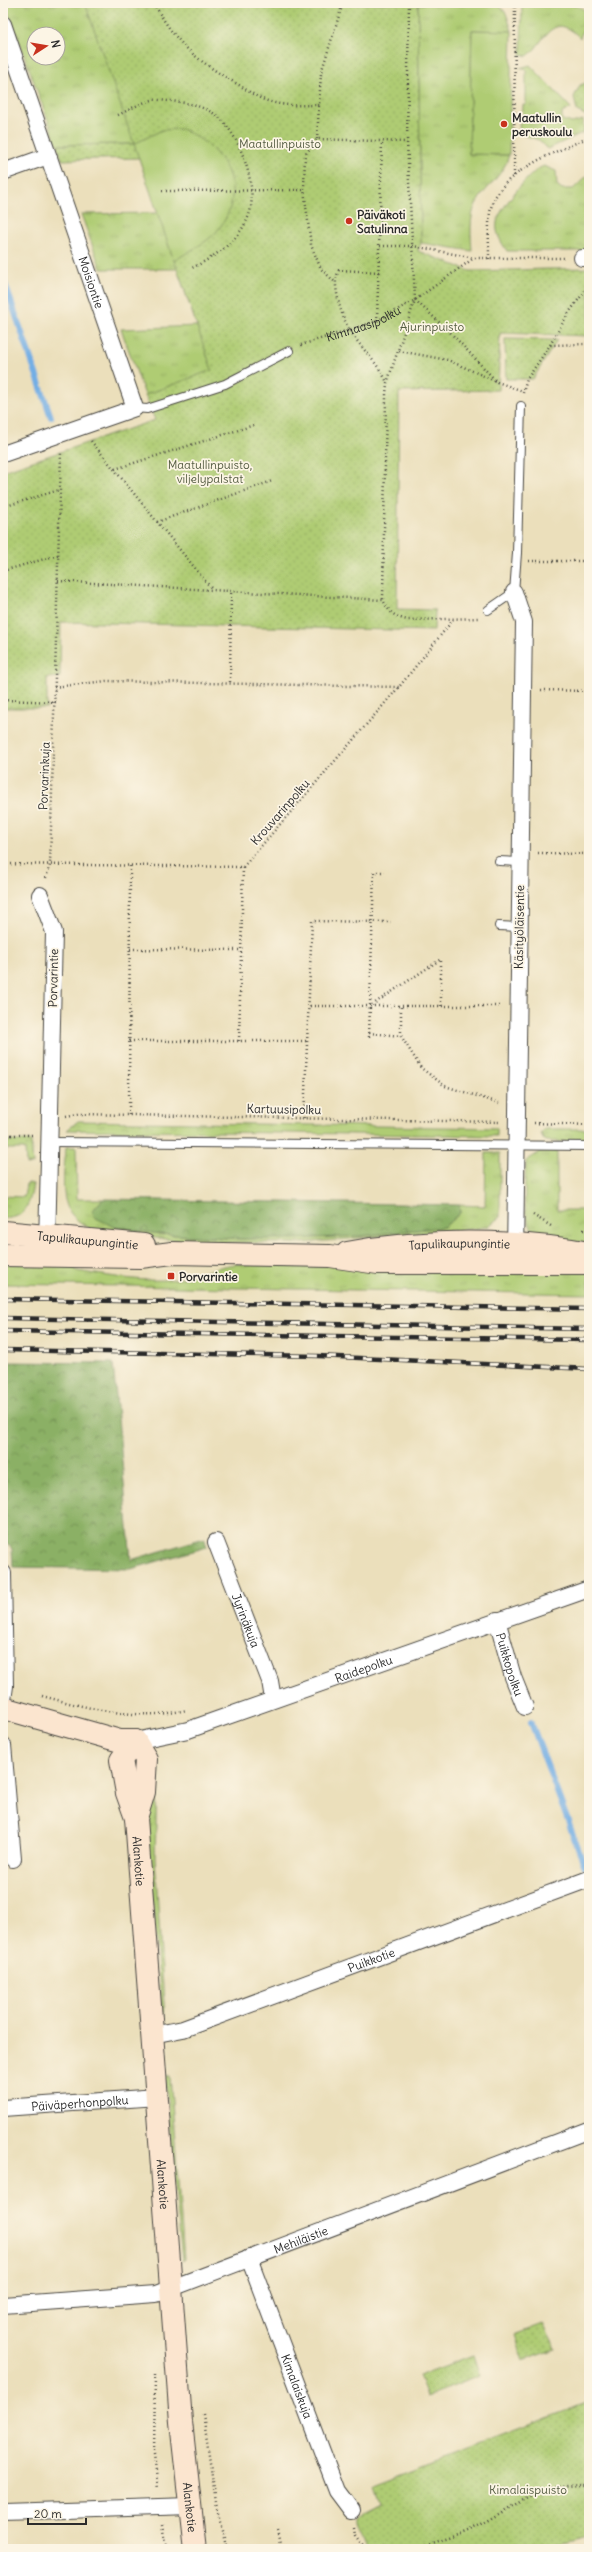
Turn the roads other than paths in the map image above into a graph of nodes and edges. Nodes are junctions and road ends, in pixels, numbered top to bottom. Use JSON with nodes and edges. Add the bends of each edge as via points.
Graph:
{"nodes":[{"id":1,"x":3,"y":24,"type":"edge"},
{"id":2,"x":48,"y":156,"type":"junction"},
{"id":3,"x":3,"y":172,"type":"edge"},
{"id":4,"x":289,"y":351,"type":"road end"},
{"id":5,"x":521,"y":406,"type":"road end"},
{"id":6,"x":135,"y":408,"type":"junction"},
{"id":7,"x":3,"y":454,"type":"edge"},
{"id":8,"x":514,"y":592,"type":"junction"},
{"id":9,"x":488,"y":610,"type":"road end"},
{"id":10,"x":520,"y":857,"type":"junction"},
{"id":11,"x":499,"y":861,"type":"dead end"},
{"id":12,"x":40,"y":896,"type":"dead end"},
{"id":13,"x":498,"y":926,"type":"dead end"},
{"id":14,"x":519,"y":927,"type":"junction"},
{"id":15,"x":50,"y":1142,"type":"junction"},
{"id":16,"x":517,"y":1146,"type":"junction"},
{"id":17,"x":589,"y":1146,"type":"edge"},
{"id":18,"x":3,"y":1232,"type":"edge"},
{"id":19,"x":47,"y":1245,"type":"junction"},
{"id":20,"x":514,"y":1254,"type":"junction"},
{"id":21,"x":589,"y":1254,"type":"edge"},
{"id":22,"x":3,"y":1255,"type":"edge"},
{"id":23,"x":589,"y":1263,"type":"edge"},
{"id":24,"x":216,"y":1542,"type":"dead end"},
{"id":25,"x":3,"y":1573,"type":"edge"},
{"id":26,"x":589,"y":1589,"type":"edge"},
{"id":27,"x":497,"y":1620,"type":"junction"},
{"id":28,"x":4,"y":1693,"type":"edge"},
{"id":29,"x":273,"y":1699,"type":"junction"},
{"id":30,"x":525,"y":1707,"type":"dead end"},
{"id":31,"x":3,"y":1708,"type":"edge"},
{"id":32,"x":135,"y":1741,"type":"junction"},
{"id":33,"x":3,"y":1745,"type":"edge"},
{"id":34,"x":13,"y":1859,"type":"dead end"},
{"id":35,"x":589,"y":1879,"type":"edge"},
{"id":36,"x":152,"y":2035,"type":"junction"},
{"id":37,"x":157,"y":2097,"type":"junction"},
{"id":38,"x":3,"y":2108,"type":"edge"},
{"id":39,"x":589,"y":2130,"type":"edge"},
{"id":40,"x":249,"y":2258,"type":"junction"},
{"id":41,"x":172,"y":2288,"type":"junction"},
{"id":42,"x":3,"y":2305,"type":"edge"},
{"id":43,"x":190,"y":2506,"type":"junction"},
{"id":44,"x":352,"y":2511,"type":"road end"},
{"id":45,"x":3,"y":2512,"type":"edge"},
{"id":46,"x":195,"y":2549,"type":"edge"}],
"edges":[{"from":1,"to":2,"type":"street","name":"Moisiontie"},
{"from":2,"to":3,"type":"street"},
{"from":2,"to":6,"type":"street","name":"Moisiontie"},
{"from":4,"to":6,"type":"lane","via":[[225,384],[147,409]]},
{"from":5,"to":8,"type":"lane"},
{"from":6,"to":7,"type":"street"},
{"from":8,"to":9,"type":"lane"},
{"from":8,"to":10,"type":"street","name":"Käsityöläisentie","via":[[524,622]]},
{"from":10,"to":11,"type":"lane"},
{"from":10,"to":14,"type":"street","name":"Käsityöläisentie"},
{"from":12,"to":15,"type":"street","name":"Porvarintie","via":[[54,932]]},
{"from":13,"to":14,"type":"lane"},
{"from":14,"to":16,"type":"street","name":"Käsityöläisentie"},
{"from":15,"to":16,"type":"lane"},
{"from":15,"to":19,"type":"street","name":"Porvarintie"},
{"from":16,"to":17,"type":"lane"},
{"from":16,"to":20,"type":"street","name":"Käsityöläisentie"},
{"from":18,"to":19,"type":"street","name":"Tapulikaupungintie"},
{"from":19,"to":20,"type":"street","name":"Tapulikaupungintie","via":[[139,1243],[172,1252],[330,1256],[378,1263]]},
{"from":19,"to":22,"type":"street","name":"Tapulikaupungintie"},
{"from":20,"to":21,"type":"street","name":"Tapulikaupungintie"},
{"from":20,"to":23,"type":"street","name":"Tapulikaupungintie"},
{"from":24,"to":29,"type":"street","name":"Jyrinäkuja","via":[[270,1681]]},
{"from":25,"to":28,"type":"street"},
{"from":26,"to":27,"type":"street","name":"Raidepolku"},
{"from":27,"to":29,"type":"street","name":"Raidepolku"},
{"from":27,"to":30,"type":"street","name":"Puikkopolku","via":[[513,1677]]},
{"from":29,"to":32,"type":"street","name":"Raidepolku","via":[[188,1730]]},
{"from":31,"to":32,"type":"street","via":[[120,1741]]},
{"from":32,"to":36,"type":"street","name":"Alankotie","via":[[121,1760],[127,1793],[136,1818]]},
{"from":33,"to":34,"type":"street"},
{"from":35,"to":36,"type":"street","name":"Puikkotie","via":[[183,2030]]},
{"from":36,"to":37,"type":"street","name":"Alankotie"},
{"from":37,"to":38,"type":"street","name":"Päiväperhonpolku"},
{"from":37,"to":41,"type":"street","name":"Alankotie"},
{"from":39,"to":40,"type":"street","name":"Mehiläistie"},
{"from":40,"to":41,"type":"street","name":"Mehiläistie"},
{"from":40,"to":44,"type":"street","name":"Kimalaiskuja","via":[[337,2491]]},
{"from":41,"to":42,"type":"street","name":"Mehiläistie","via":[[156,2294]]},
{"from":41,"to":43,"type":"street","name":"Alankotie"},
{"from":43,"to":45,"type":"street"},
{"from":43,"to":46,"type":"street","name":"Alankotie"}]}
